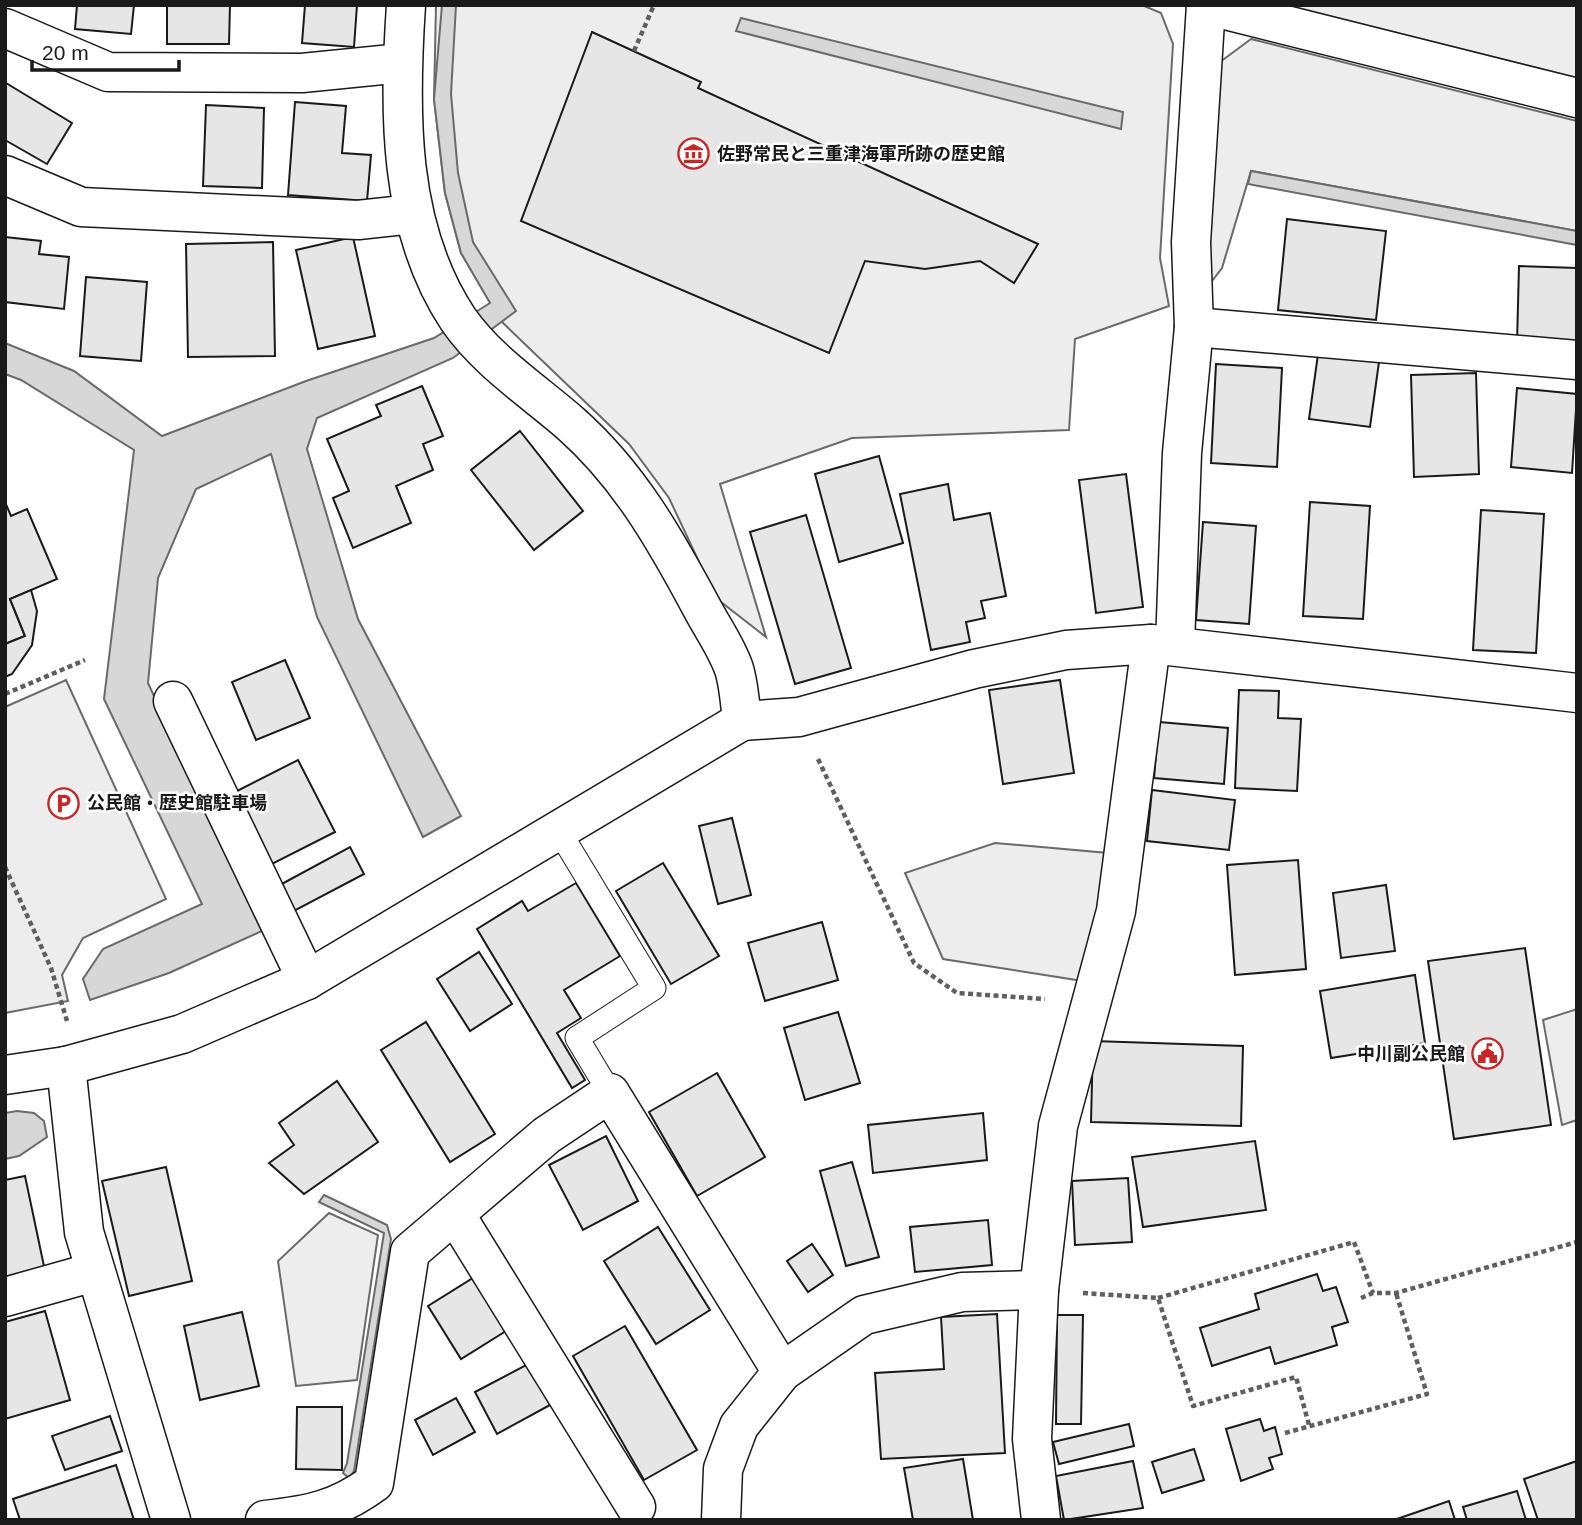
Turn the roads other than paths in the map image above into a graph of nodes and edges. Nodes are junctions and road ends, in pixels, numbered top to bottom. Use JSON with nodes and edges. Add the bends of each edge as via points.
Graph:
{"nodes":[{"id":1,"x":406,"y":5,"type":"edge"},
{"id":2,"x":1206,"y":5,"type":"edge"},
{"id":3,"x":5,"y":28,"type":"edge"},
{"id":4,"x":402,"y":63,"type":"junction"},
{"id":5,"x":1577,"y":98,"type":"edge"},
{"id":6,"x":5,"y":175,"type":"edge"},
{"id":7,"x":413,"y":215,"type":"junction"},
{"id":8,"x":1194,"y":327,"type":"junction"},
{"id":9,"x":1577,"y":360,"type":"edge"},
{"id":10,"x":1163,"y":644,"type":"junction"},
{"id":11,"x":1577,"y":693,"type":"edge"},
{"id":12,"x":173,"y":701,"type":"dead end"},
{"id":13,"x":742,"y":721,"type":"junction"},
{"id":14,"x":559,"y":831,"type":"junction"},
{"id":15,"x":307,"y":980,"type":"junction"},
{"id":16,"x":66,"y":1066,"type":"junction"},
{"id":17,"x":5,"y":1075,"type":"edge"},
{"id":18,"x":610,"y":1093,"type":"junction"},
{"id":19,"x":455,"y":1214,"type":"junction"},
{"id":20,"x":94,"y":1272,"type":"junction"},
{"id":21,"x":1040,"y":1290,"type":"junction"},
{"id":22,"x":5,"y":1297,"type":"edge"},
{"id":23,"x":782,"y":1372,"type":"junction"},
{"id":24,"x":636,"y":1507,"type":"dead end"},
{"id":25,"x":286,"y":1519,"type":"edge"},
{"id":26,"x":171,"y":1520,"type":"edge"},
{"id":27,"x":721,"y":1520,"type":"edge"},
{"id":28,"x":1041,"y":1520,"type":"edge"}],
"edges":[{"from":1,"to":4,"type":"street"},
{"from":2,"to":5,"type":"street"},
{"from":2,"to":8,"type":"street","via":[[1191,243]]},
{"from":3,"to":4,"type":"street","via":[[108,72],[302,74]]},
{"from":4,"to":7,"type":"street","via":[[404,152]]},
{"from":6,"to":7,"type":"street","via":[[81,207],[358,220]]},
{"from":7,"to":13,"type":"street","via":[[439,283],[469,332],[619,471],[648,512],[734,668]]},
{"from":8,"to":9,"type":"street"},
{"from":8,"to":10,"type":"street"},
{"from":10,"to":11,"type":"street"},
{"from":10,"to":13,"type":"street","via":[[1066,650],[974,669],[799,717]]},
{"from":10,"to":21,"type":"street","via":[[1116,911],[1058,1126]]},
{"from":12,"to":15,"type":"street"},
{"from":13,"to":14,"type":"street"},
{"from":14,"to":15,"type":"street"},
{"from":14,"to":18,"type":"lane","via":[[654,988],[578,1038]]},
{"from":15,"to":16,"type":"street","via":[[182,1034]]},
{"from":16,"to":17,"type":"street"},
{"from":16,"to":20,"type":"street","via":[[83,1232]]},
{"from":18,"to":19,"type":"street","via":[[547,1135]]},
{"from":18,"to":23,"type":"street"},
{"from":19,"to":24,"type":"street"},
{"from":19,"to":25,"type":"street","via":[[410,1252],[374,1483],[346,1503]]},
{"from":20,"to":22,"type":"street"},
{"from":20,"to":26,"type":"street"},
{"from":21,"to":23,"type":"street","via":[[962,1292],[864,1315]]},
{"from":21,"to":28,"type":"street","via":[[1032,1439]]},
{"from":23,"to":27,"type":"street","via":[[738,1426],[723,1469]]}]}
